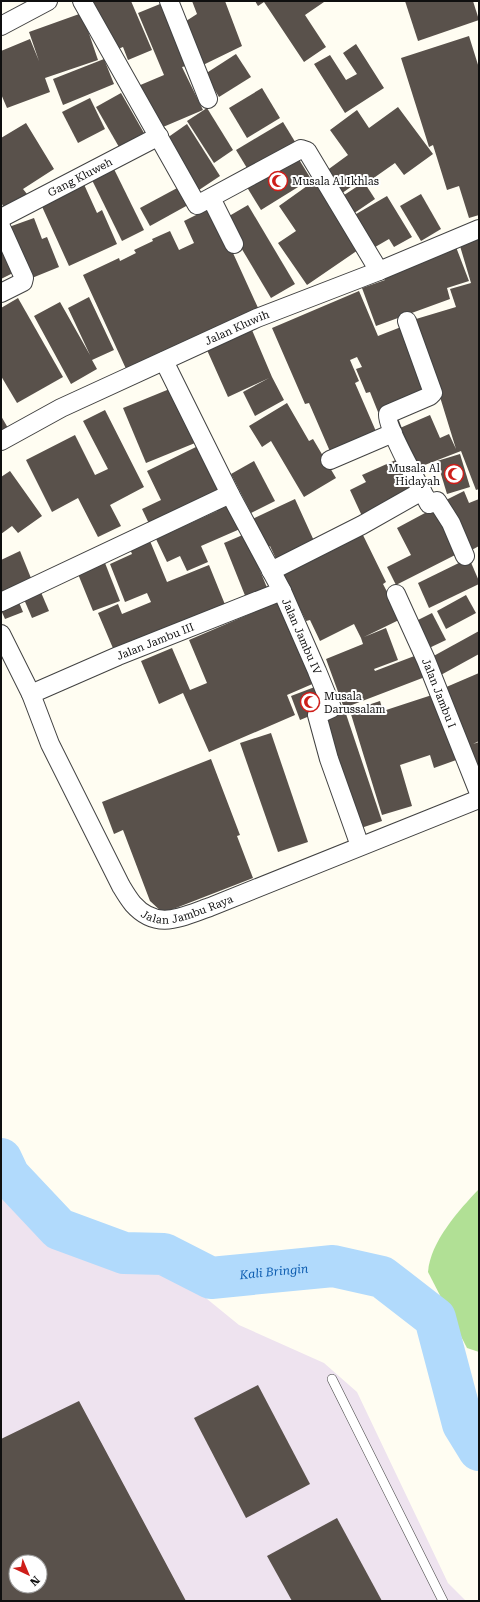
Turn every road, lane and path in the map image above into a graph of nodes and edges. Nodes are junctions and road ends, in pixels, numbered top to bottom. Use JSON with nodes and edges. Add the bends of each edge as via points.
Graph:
{"nodes":[{"id":1,"x":48,"y":1,"type":"edge"},
{"id":2,"x":82,"y":1,"type":"edge"},
{"id":3,"x":168,"y":1,"type":"edge"},
{"id":4,"x":1,"y":26,"type":"edge"},
{"id":5,"x":208,"y":99,"type":"dead end"},
{"id":6,"x":159,"y":136,"type":"junction"},
{"id":7,"x":211,"y":198,"type":"junction"},
{"id":8,"x":1,"y":218,"type":"edge"},
{"id":9,"x":1,"y":227,"type":"edge"},
{"id":10,"x":479,"y":229,"type":"edge"},
{"id":11,"x":234,"y":244,"type":"dead end"},
{"id":12,"x":379,"y":271,"type":"junction"},
{"id":13,"x":1,"y":293,"type":"edge"},
{"id":14,"x":407,"y":321,"type":"dead end"},
{"id":15,"x":164,"y":361,"type":"junction"},
{"id":16,"x":393,"y":433,"type":"junction"},
{"id":17,"x":1,"y":441,"type":"edge"},
{"id":18,"x":330,"y":460,"type":"dead end"},
{"id":19,"x":422,"y":491,"type":"junction"},
{"id":20,"x":230,"y":494,"type":"junction"},
{"id":21,"x":465,"y":556,"type":"dead end"},
{"id":22,"x":271,"y":571,"type":"junction"},
{"id":23,"x":282,"y":591,"type":"junction"},
{"id":24,"x":396,"y":594,"type":"dead end"},
{"id":25,"x":1,"y":602,"type":"edge"},
{"id":26,"x":1,"y":634,"type":"edge"},
{"id":27,"x":31,"y":694,"type":"junction"},
{"id":28,"x":479,"y":793,"type":"edge"},
{"id":29,"x":479,"y":799,"type":"edge"},
{"id":30,"x":360,"y":846,"type":"junction"},
{"id":31,"x":332,"y":1379,"type":"dead end"},
{"id":32,"x":442,"y":1601,"type":"edge"}],
"edges":[{"from":1,"to":4,"type":"street"},
{"from":2,"to":6,"type":"street"},
{"from":3,"to":5,"type":"street"},
{"from":6,"to":7,"type":"street","via":[[196,204],[199,205]]},
{"from":6,"to":8,"type":"street","name":"Gang Kluweh"},
{"from":7,"to":11,"type":"street"},
{"from":7,"to":12,"type":"street","via":[[304,149]]},
{"from":9,"to":13,"type":"street","via":[[24,278],[23,282]]},
{"from":10,"to":12,"type":"street","name":"Jalan Kluwih"},
{"from":12,"to":15,"type":"street","name":"Jalan Kluwih","via":[[257,318]]},
{"from":14,"to":16,"type":"street","via":[[433,393],[388,414]]},
{"from":15,"to":17,"type":"street","name":"Jalan Kluwih","via":[[61,408]]},
{"from":15,"to":20,"type":"street","name":"Jalan Jambu IV"},
{"from":16,"to":18,"type":"street"},
{"from":16,"to":19,"type":"street"},
{"from":19,"to":21,"type":"street","via":[[429,504],[437,501],[452,523]]},
{"from":19,"to":22,"type":"street"},
{"from":20,"to":22,"type":"street","name":"Jalan Jambu IV"},
{"from":20,"to":25,"type":"street"},
{"from":22,"to":23,"type":"street","name":"Jalan Jambu IV"},
{"from":23,"to":27,"type":"street","name":"Jalan Jambu III","via":[[118,656]]},
{"from":23,"to":30,"type":"street","name":"Jalan Jambu IV","via":[[332,708],[317,715],[329,759]]},
{"from":24,"to":28,"type":"street","name":"Jalan Jambu I","via":[[454,727]]},
{"from":26,"to":27,"type":"street","name":"Jalan Jambu Raya"},
{"from":27,"to":30,"type":"street","name":"Jalan Jambu Raya","via":[[50,744],[121,886],[133,904],[147,916],[162,920],[178,918]]},
{"from":29,"to":30,"type":"street","name":"Jalan Jambu Raya"},
{"from":31,"to":32,"type":"lane"}]}
